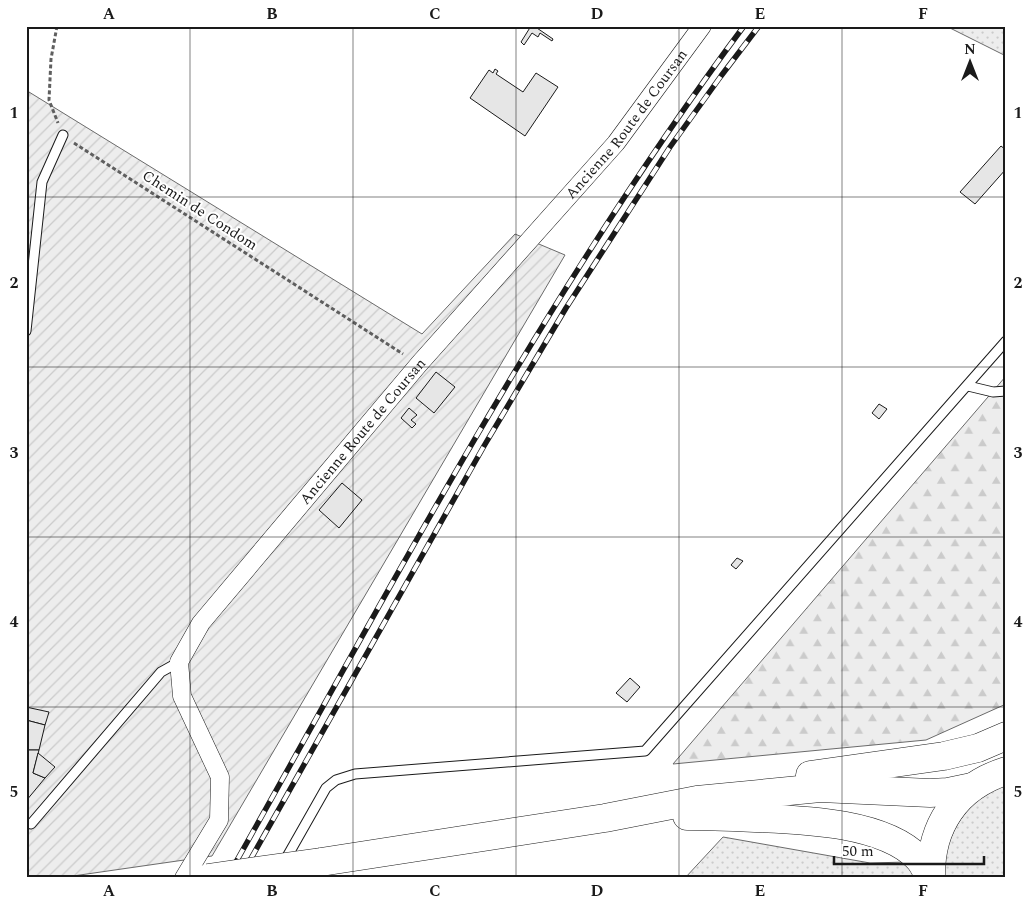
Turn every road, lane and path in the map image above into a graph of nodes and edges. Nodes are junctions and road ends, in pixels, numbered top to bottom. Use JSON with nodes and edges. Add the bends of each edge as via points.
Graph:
{"nodes":[{"id":1,"x":57,"y":26,"type":"edge"},
{"id":2,"x":702,"y":26,"type":"edge"},
{"id":3,"x":63,"y":135,"type":"junction"},
{"id":4,"x":26,"y":331,"type":"edge"},
{"id":5,"x":1006,"y":341,"type":"edge"},
{"id":6,"x":419,"y":364,"type":"junction"},
{"id":7,"x":968,"y":386,"type":"junction"},
{"id":8,"x":1006,"y":391,"type":"edge"},
{"id":9,"x":178,"y":662,"type":"junction"},
{"id":10,"x":1006,"y":736,"type":"edge"},
{"id":11,"x":1006,"y":771,"type":"edge"},
{"id":12,"x":972,"y":787,"type":"junction"},
{"id":13,"x":605,"y":818,"type":"junction"},
{"id":14,"x":30,"y":824,"type":"dead end"},
{"id":15,"x":411,"y":848,"type":"junction"},
{"id":16,"x":184,"y":878,"type":"edge"},
{"id":17,"x":208,"y":878,"type":"edge"},
{"id":18,"x":275,"y":878,"type":"edge"},
{"id":19,"x":930,"y":878,"type":"edge"}],
"edges":[{"from":1,"to":3,"type":"path","via":[[49,100]]},
{"from":2,"to":6,"type":"street","name":"Ancienne Route de Coursan","via":[[616,143]]},
{"from":3,"to":4,"type":"lane","via":[[42,182]]},
{"from":3,"to":6,"type":"path","name":"Chemin de Condom"},
{"from":5,"to":7,"type":"lane"},
{"from":6,"to":9,"type":"street","name":"Ancienne Route de Coursan","via":[[201,623]]},
{"from":7,"to":8,"type":"lane","via":[[993,392]]},
{"from":7,"to":18,"type":"lane","via":[[645,751],[355,774],[336,780],[326,788]]},
{"from":9,"to":14,"type":"lane","via":[[161,672]]},
{"from":9,"to":16,"type":"street","via":[[182,696],[220,777],[219,820]]},
{"from":10,"to":15,"type":"main road","via":[[978,748],[944,756],[572,808]]},
{"from":11,"to":12,"type":"main road"},
{"from":12,"to":13,"type":"main road","via":[[930,793],[820,788],[697,800]]},
{"from":12,"to":19,"type":"main road","via":[[951,808],[941,824],[934,844]]},
{"from":13,"to":15,"type":"main road"},
{"from":13,"to":19,"type":"main road","via":[[704,816],[792,819],[844,826],[880,835],[904,848],[920,859]]},
{"from":15,"to":17,"type":"main road","bridge":true}]}
